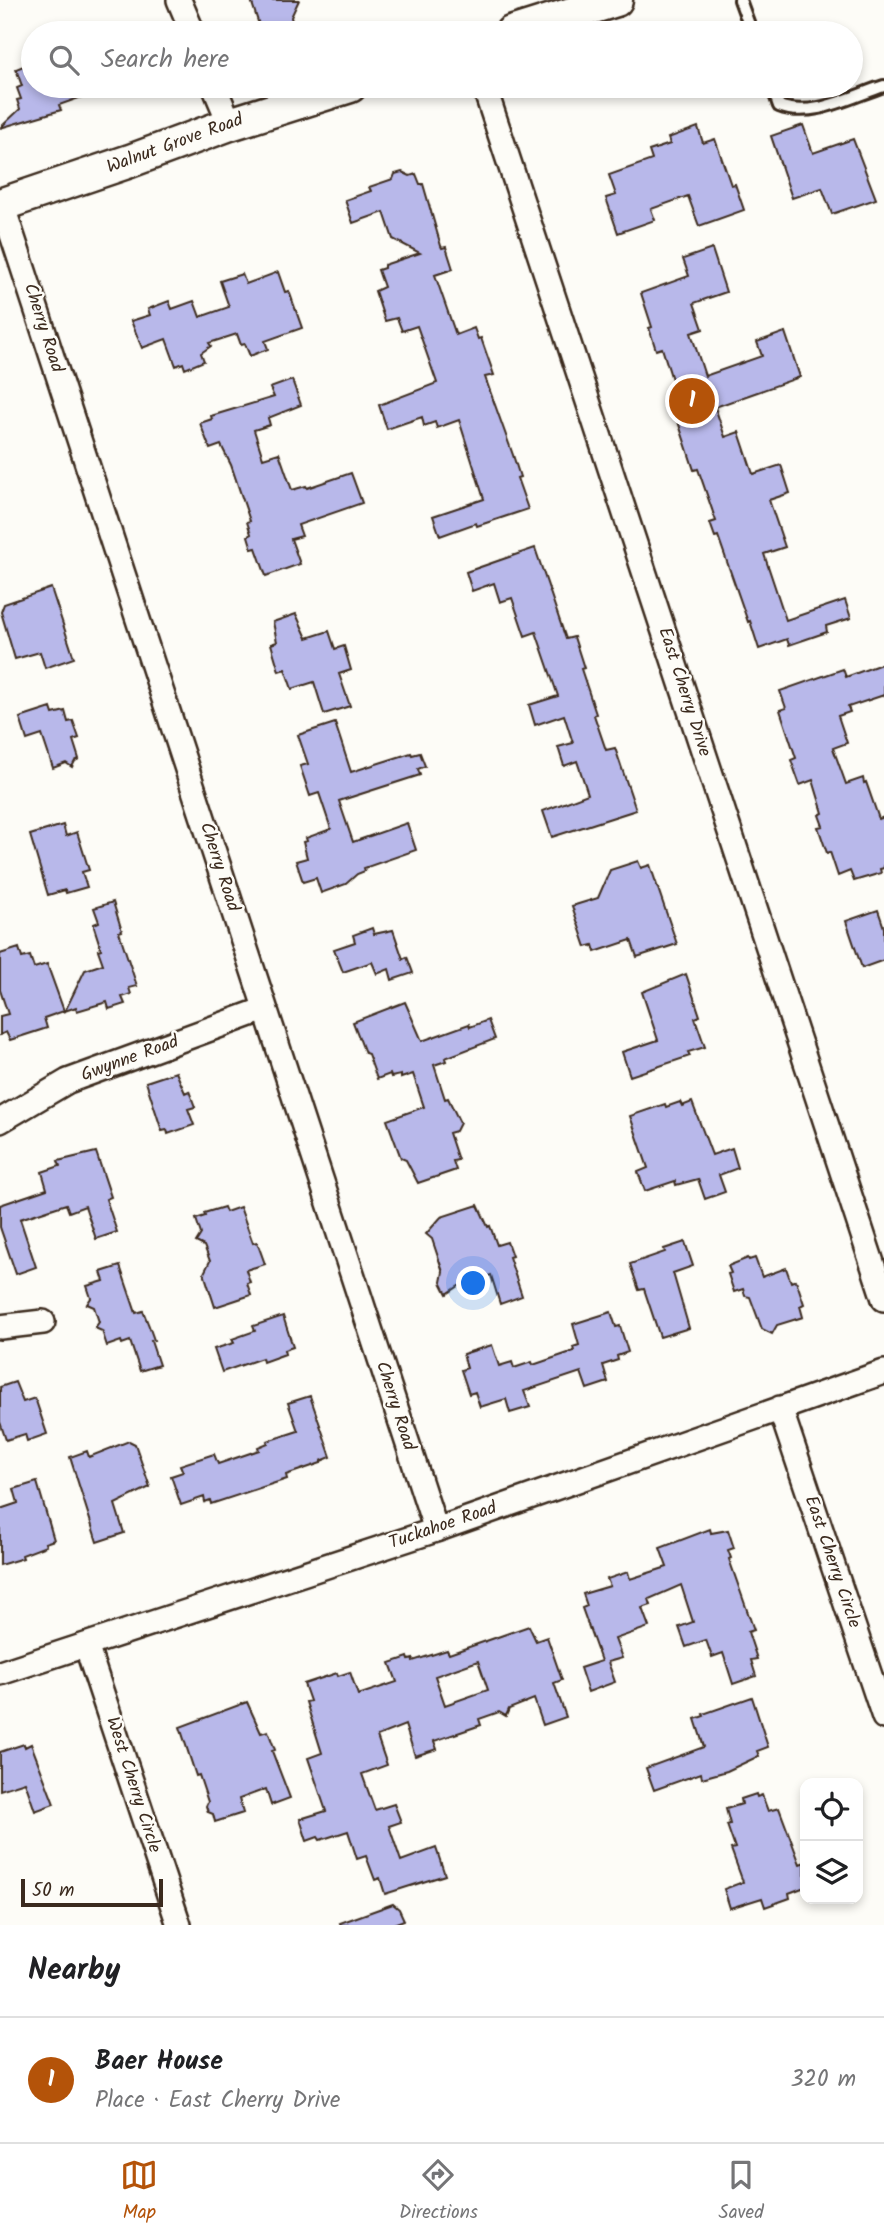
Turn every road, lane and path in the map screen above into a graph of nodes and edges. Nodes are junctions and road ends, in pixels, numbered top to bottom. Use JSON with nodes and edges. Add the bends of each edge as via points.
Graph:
{"nodes":[{"id":1,"x":179,"y":0,"type":"edge"},
{"id":2,"x":616,"y":0,"type":"edge"},
{"id":3,"x":740,"y":0,"type":"edge"},
{"id":4,"x":187,"y":21,"type":"edge"},
{"id":5,"x":549,"y":21,"type":"edge"},
{"id":6,"x":748,"y":21,"type":"edge"},
{"id":7,"x":884,"y":86,"type":"edge"},
{"id":8,"x":863,"y":93,"type":"edge"},
{"id":9,"x":219,"y":98,"type":"edge"},
{"id":10,"x":312,"y":98,"type":"edge"},
{"id":11,"x":488,"y":98,"type":"edge"},
{"id":12,"x":776,"y":98,"type":"edge"},
{"id":13,"x":848,"y":98,"type":"edge"},
{"id":14,"x":230,"y":124,"type":"junction"},
{"id":15,"x":1,"y":204,"type":"edge"},
{"id":16,"x":265,"y":1009,"type":"junction"},
{"id":17,"x":0,"y":1121,"type":"edge"},
{"id":18,"x":884,"y":1299,"type":"edge"},
{"id":19,"x":43,"y":1322,"type":"dead end"},
{"id":20,"x":0,"y":1327,"type":"edge"},
{"id":21,"x":884,"y":1373,"type":"edge"},
{"id":22,"x":780,"y":1408,"type":"junction"},
{"id":23,"x":436,"y":1530,"type":"junction"},
{"id":24,"x":86,"y":1645,"type":"junction"},
{"id":25,"x":0,"y":1673,"type":"edge"},
{"id":26,"x":884,"y":1717,"type":"edge"},
{"id":27,"x":179,"y":1925,"type":"edge"}],
"edges":[{"from":1,"to":4,"type":"street"},
{"from":2,"to":5,"type":"main road"},
{"from":3,"to":6,"type":"lane"},
{"from":7,"to":8,"type":"lane"},
{"from":9,"to":14,"type":"street"},
{"from":10,"to":14,"type":"main road","name":"Walnut Grove Road"},
{"from":11,"to":18,"type":"street","name":"East Cherry Drive"},
{"from":12,"to":13,"type":"lane","via":[[779,106],[792,111],[813,110]]},
{"from":14,"to":15,"type":"main road","name":"Walnut Grove Road"},
{"from":15,"to":16,"type":"street","name":"Cherry Road"},
{"from":16,"to":17,"type":"street","name":"Gwynne Road","via":[[68,1081]]},
{"from":16,"to":23,"type":"street","name":"Cherry Road"},
{"from":19,"to":20,"type":"street"},
{"from":21,"to":22,"type":"street","name":"Tuckahoe Road"},
{"from":22,"to":23,"type":"street","name":"Tuckahoe Road"},
{"from":22,"to":26,"type":"street","name":"East Cherry Circle"},
{"from":23,"to":24,"type":"street","name":"Tuckahoe Road"},
{"from":24,"to":25,"type":"street","name":"Tuckahoe Road"},
{"from":24,"to":27,"type":"street","name":"West Cherry Circle"}]}
